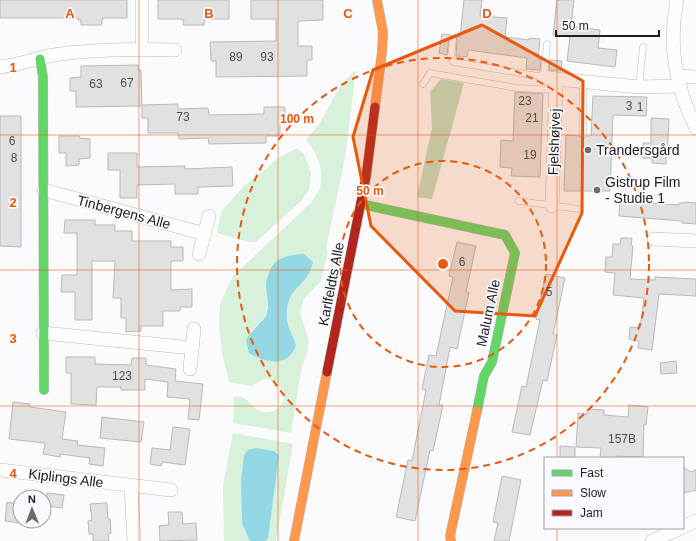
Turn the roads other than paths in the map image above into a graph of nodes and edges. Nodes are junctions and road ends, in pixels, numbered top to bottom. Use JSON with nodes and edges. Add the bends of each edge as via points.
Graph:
{"nodes":[{"id":1,"x":142,"y":0,"type":"edge"},
{"id":2,"x":377,"y":0,"type":"edge"},
{"id":3,"x":677,"y":0,"type":"edge"},
{"id":4,"x":388,"y":4,"type":"dead end"},
{"id":5,"x":382,"y":32,"type":"junction"},
{"id":6,"x":453,"y":39,"type":"dead end"},
{"id":7,"x":547,"y":44,"type":"dead end"},
{"id":8,"x":643,"y":47,"type":"dead end"},
{"id":9,"x":142,"y":49,"type":"junction"},
{"id":10,"x":175,"y":50,"type":"dead end"},
{"id":11,"x":40,"y":59,"type":"junction"},
{"id":12,"x":0,"y":67,"type":"edge"},
{"id":13,"x":696,"y":77,"type":"edge"},
{"id":14,"x":583,"y":81,"type":"junction"},
{"id":15,"x":679,"y":81,"type":"junction"},
{"id":16,"x":552,"y":82,"type":"junction"},
{"id":17,"x":423,"y":84,"type":"dead end"},
{"id":18,"x":639,"y":86,"type":"junction"},
{"id":19,"x":696,"y":128,"type":"edge"},
{"id":20,"x":583,"y":134,"type":"dead end"},
{"id":21,"x":44,"y":190,"type":"junction"},
{"id":22,"x":518,"y":201,"type":"dead end"},
{"id":23,"x":361,"y":204,"type":"junction"},
{"id":24,"x":552,"y":206,"type":"junction"},
{"id":25,"x":579,"y":209,"type":"dead end"},
{"id":26,"x":210,"y":216,"type":"dead end"},
{"id":27,"x":205,"y":234,"type":"junction"},
{"id":28,"x":654,"y":238,"type":"dead end"},
{"id":29,"x":696,"y":241,"type":"edge"},
{"id":30,"x":200,"y":254,"type":"dead end"},
{"id":31,"x":194,"y":329,"type":"dead end"},
{"id":32,"x":43,"y":333,"type":"junction"},
{"id":33,"x":192,"y":348,"type":"junction"},
{"id":34,"x":190,"y":369,"type":"dead end"},
{"id":35,"x":44,"y":390,"type":"dead end"},
{"id":36,"x":0,"y":470,"type":"edge"},
{"id":37,"x":132,"y":486,"type":"junction"},
{"id":38,"x":172,"y":490,"type":"dead end"},
{"id":39,"x":696,"y":521,"type":"edge"},
{"id":40,"x":684,"y":527,"type":"edge"},
{"id":41,"x":680,"y":529,"type":"edge"},
{"id":42,"x":134,"y":541,"type":"edge"},
{"id":43,"x":294,"y":541,"type":"edge"},
{"id":44,"x":451,"y":541,"type":"edge"},
{"id":45,"x":652,"y":541,"type":"edge"}],
"edges":[{"from":1,"to":9,"type":"street"},
{"from":2,"to":5,"type":"street","name":"Karlfeldts Alle"},
{"from":3,"to":15,"type":"street","via":[[672,36]]},
{"from":4,"to":5,"type":"street","name":"Karlfeldts Alle"},
{"from":5,"to":23,"type":"street","name":"Karlfeldts Alle","via":[[382,63]]},
{"from":6,"to":16,"type":"lane","via":[[453,62]]},
{"from":7,"to":16,"type":"lane"},
{"from":8,"to":18,"type":"lane"},
{"from":9,"to":10,"type":"street"},
{"from":9,"to":11,"type":"street","via":[[103,49]]},
{"from":11,"to":12,"type":"street"},
{"from":11,"to":21,"type":"street","via":[[43,78]]},
{"from":13,"to":15,"type":"street"},
{"from":14,"to":16,"type":"street"},
{"from":14,"to":18,"type":"street"},
{"from":14,"to":20,"type":"lane"},
{"from":15,"to":18,"type":"street"},
{"from":15,"to":19,"type":"street"},
{"from":16,"to":17,"type":"lane","via":[[517,88],[430,73]]},
{"from":16,"to":24,"type":"street","name":"Fjelshøjvej"},
{"from":21,"to":27,"type":"street","name":"Tinbergens Alle"},
{"from":21,"to":32,"type":"street"},
{"from":22,"to":24,"type":"lane"},
{"from":23,"to":43,"type":"street","name":"Karlfeldts Alle"},
{"from":23,"to":44,"type":"street","name":"Malum Alle","via":[[505,235],[515,253],[492,362],[484,376]]},
{"from":24,"to":25,"type":"lane"},
{"from":26,"to":27,"type":"street"},
{"from":27,"to":30,"type":"street"},
{"from":28,"to":29,"type":"street"},
{"from":31,"to":33,"type":"street"},
{"from":32,"to":33,"type":"street"},
{"from":32,"to":35,"type":"street"},
{"from":33,"to":34,"type":"street"},
{"from":36,"to":37,"type":"street","name":"Kiplings Alle"},
{"from":37,"to":38,"type":"street","name":"Kiplings Alle"},
{"from":37,"to":42,"type":"street"},
{"from":39,"to":40,"type":"street"},
{"from":41,"to":45,"type":"street"}]}
